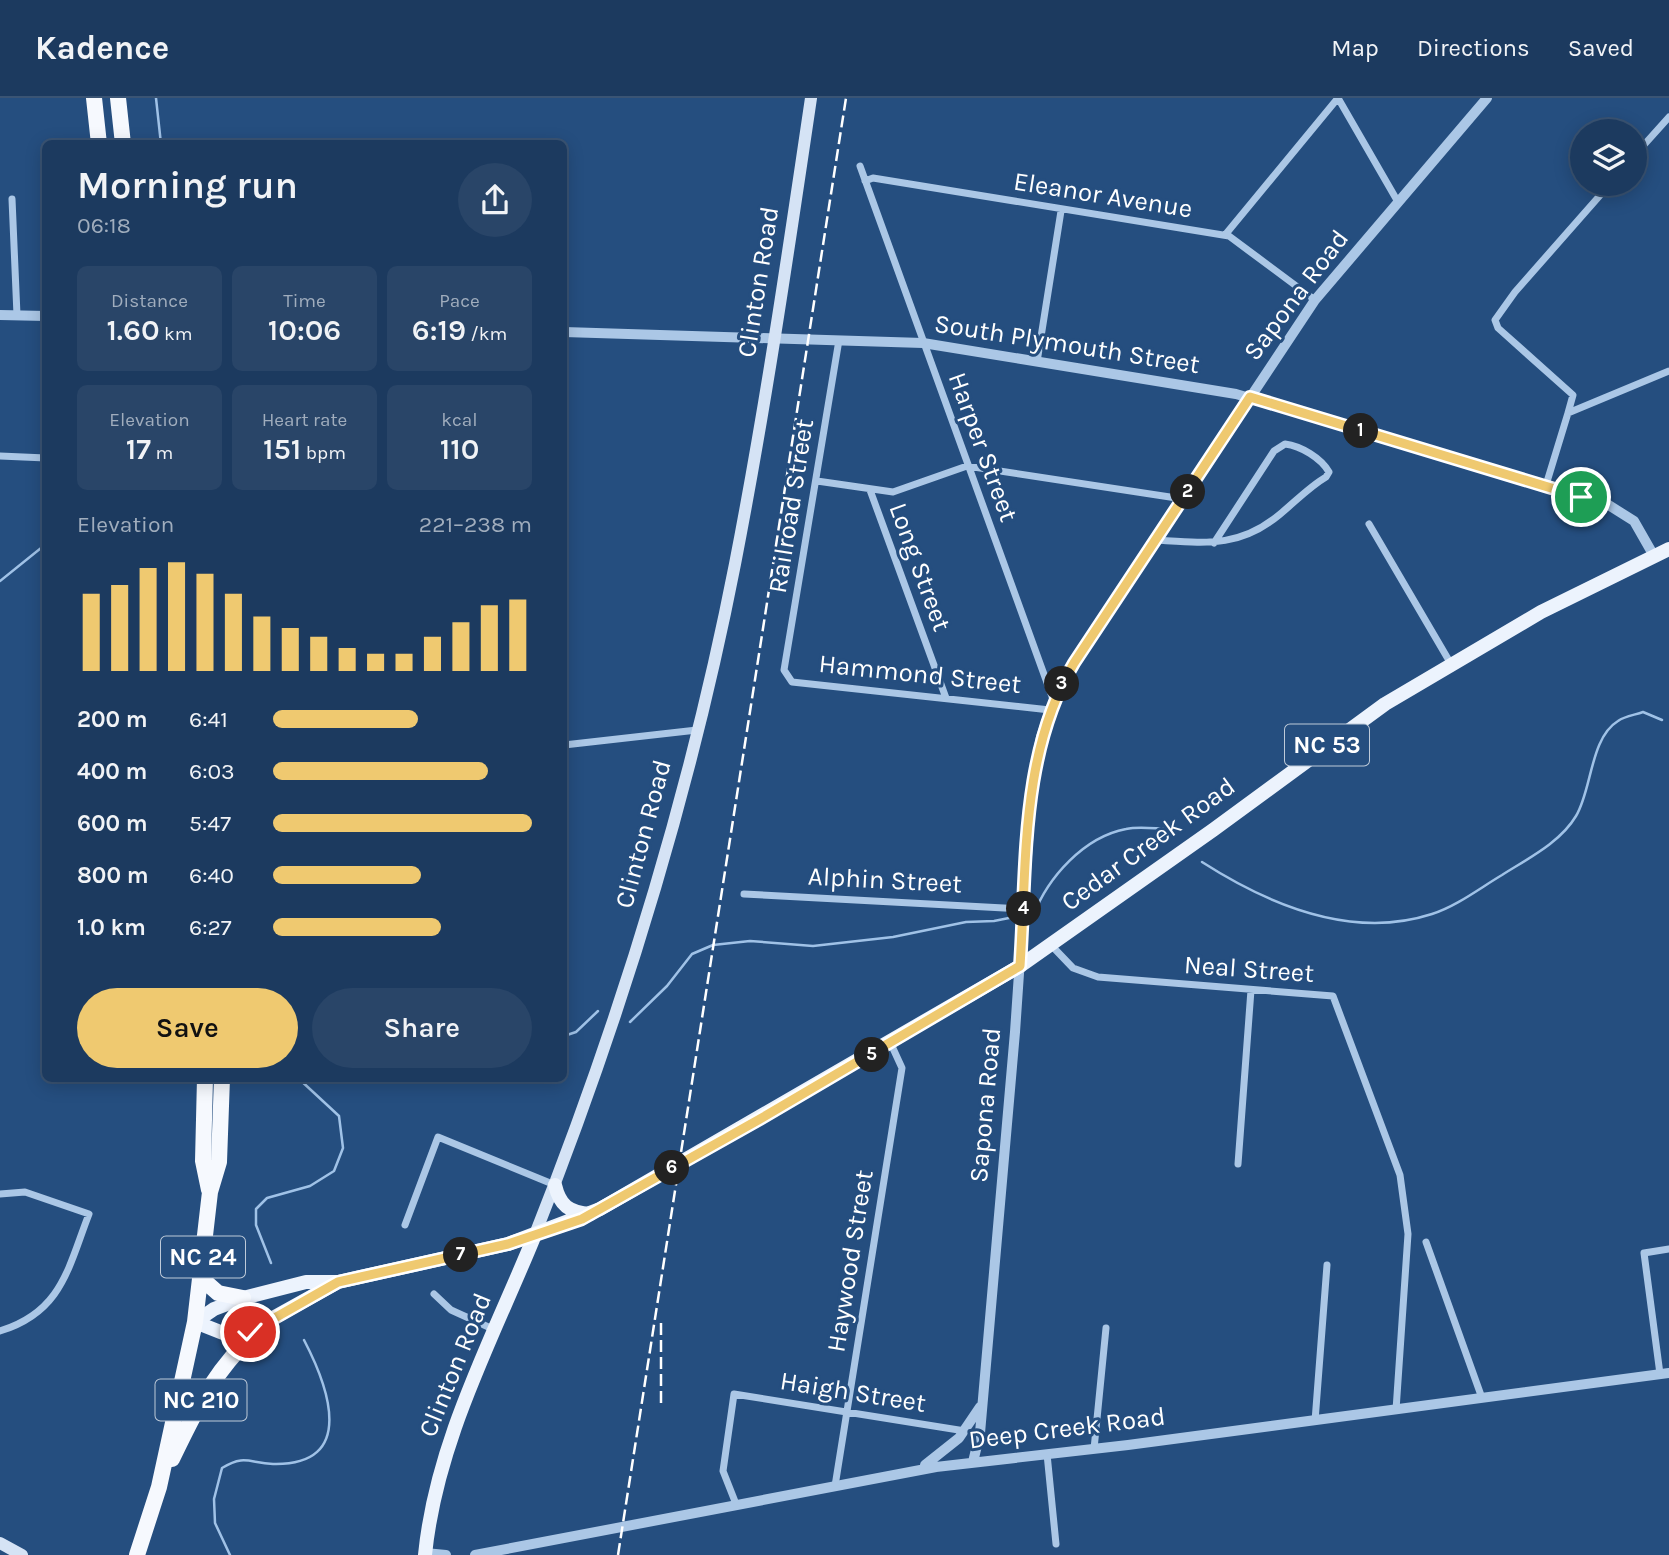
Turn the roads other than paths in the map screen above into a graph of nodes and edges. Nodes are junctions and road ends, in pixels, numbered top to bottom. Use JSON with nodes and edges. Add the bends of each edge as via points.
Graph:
{"nodes":[{"id":1,"x":94,"y":98,"type":"edge"},
{"id":2,"x":118,"y":98,"type":"edge"},
{"id":3,"x":811,"y":98,"type":"edge"},
{"id":4,"x":1487,"y":98,"type":"edge"},
{"id":5,"x":1669,"y":117,"type":"edge"},
{"id":6,"x":99,"y":140,"type":"edge"},
{"id":7,"x":123,"y":140,"type":"edge"},
{"id":8,"x":1647,"y":142,"type":"edge"},
{"id":9,"x":860,"y":166,"type":"dead end"},
{"id":10,"x":865,"y":181,"type":"junction"},
{"id":11,"x":1599,"y":196,"type":"edge"},
{"id":12,"x":12,"y":199,"type":"dead end"},
{"id":13,"x":1398,"y":202,"type":"junction"},
{"id":14,"x":1061,"y":211,"type":"junction"},
{"id":15,"x":1225,"y":235,"type":"junction"},
{"id":16,"x":1315,"y":300,"type":"junction"},
{"id":17,"x":0,"y":315,"type":"edge"},
{"id":18,"x":17,"y":315,"type":"junction"},
{"id":19,"x":42,"y":316,"type":"edge"},
{"id":20,"x":567,"y":332,"type":"edge"},
{"id":21,"x":775,"y":338,"type":"junction"},
{"id":22,"x":839,"y":341,"type":"junction"},
{"id":23,"x":923,"y":343,"type":"junction"},
{"id":24,"x":1037,"y":362,"type":"junction"},
{"id":25,"x":1669,"y":371,"type":"edge"},
{"id":26,"x":1250,"y":397,"type":"junction"},
{"id":27,"x":1568,"y":413,"type":"junction"},
{"id":28,"x":0,"y":456,"type":"edge"},
{"id":29,"x":42,"y":458,"type":"edge"},
{"id":30,"x":967,"y":466,"type":"junction"},
{"id":31,"x":817,"y":481,"type":"junction"},
{"id":32,"x":1546,"y":485,"type":"junction"},
{"id":33,"x":870,"y":490,"type":"junction"},
{"id":34,"x":1183,"y":499,"type":"junction"},
{"id":35,"x":1369,"y":524,"type":"dead end"},
{"id":36,"x":1156,"y":540,"type":"junction"},
{"id":37,"x":1214,"y":543,"type":"junction"},
{"id":38,"x":1669,"y":549,"type":"edge"},
{"id":39,"x":1654,"y":556,"type":"junction"},
{"id":40,"x":1451,"y":664,"type":"junction"},
{"id":41,"x":786,"y":677,"type":"joint"},
{"id":42,"x":946,"y":698,"type":"junction"},
{"id":43,"x":1052,"y":706,"type":"junction"},
{"id":44,"x":696,"y":730,"type":"junction"},
{"id":45,"x":567,"y":745,"type":"edge"},
{"id":46,"x":744,"y":894,"type":"dead end"},
{"id":47,"x":1024,"y":909,"type":"junction"},
{"id":48,"x":1050,"y":944,"type":"junction"},
{"id":49,"x":1020,"y":966,"type":"junction"},
{"id":50,"x":1251,"y":990,"type":"junction"},
{"id":51,"x":891,"y":1044,"type":"junction"},
{"id":52,"x":205,"y":1082,"type":"edge"},
{"id":53,"x":222,"y":1082,"type":"edge"},
{"id":54,"x":1238,"y":1164,"type":"dead end"},
{"id":55,"x":555,"y":1185,"type":"junction"},
{"id":56,"x":210,"y":1192,"type":"junction"},
{"id":57,"x":0,"y":1194,"type":"edge"},
{"id":58,"x":590,"y":1214,"type":"junction"},
{"id":59,"x":405,"y":1225,"type":"dead end"},
{"id":60,"x":534,"y":1237,"type":"junction"},
{"id":61,"x":1426,"y":1242,"type":"dead end"},
{"id":62,"x":1669,"y":1249,"type":"edge"},
{"id":63,"x":1327,"y":1265,"type":"dead end"},
{"id":64,"x":201,"y":1278,"type":"junction"},
{"id":65,"x":338,"y":1282,"type":"junction"},
{"id":66,"x":434,"y":1294,"type":"dead end"},
{"id":67,"x":243,"y":1298,"type":"junction"},
{"id":68,"x":195,"y":1322,"type":"junction"},
{"id":69,"x":262,"y":1326,"type":"junction"},
{"id":70,"x":1105,"y":1328,"type":"dead end"},
{"id":71,"x":0,"y":1331,"type":"edge"},
{"id":72,"x":495,"y":1331,"type":"junction"},
{"id":73,"x":1665,"y":1374,"type":"edge"},
{"id":74,"x":1482,"y":1398,"type":"junction"},
{"id":75,"x":982,"y":1405,"type":"junction"},
{"id":76,"x":1396,"y":1410,"type":"junction"},
{"id":77,"x":846,"y":1411,"type":"junction"},
{"id":78,"x":1315,"y":1421,"type":"junction"},
{"id":79,"x":965,"y":1431,"type":"junction"},
{"id":80,"x":1094,"y":1449,"type":"junction"},
{"id":81,"x":1047,"y":1454,"type":"junction"},
{"id":82,"x":973,"y":1462,"type":"junction"},
{"id":83,"x":915,"y":1471,"type":"junction"},
{"id":84,"x":835,"y":1486,"type":"junction"},
{"id":85,"x":159,"y":1487,"type":"junction"},
{"id":86,"x":736,"y":1504,"type":"junction"},
{"id":87,"x":0,"y":1543,"type":"edge"},
{"id":88,"x":1056,"y":1544,"type":"dead end"},
{"id":89,"x":425,"y":1554,"type":"edge"},
{"id":90,"x":22,"y":1555,"type":"edge"},
{"id":91,"x":137,"y":1555,"type":"edge"},
{"id":92,"x":446,"y":1555,"type":"edge"},
{"id":93,"x":475,"y":1555,"type":"edge"}],
"edges":[{"from":1,"to":6,"type":"highway"},
{"from":2,"to":7,"type":"highway"},
{"from":3,"to":21,"type":"main road","name":"Clinton Road"},
{"from":4,"to":13,"type":"street","name":"Sapona Road"},
{"from":5,"to":8,"type":"street"},
{"from":9,"to":10,"type":"street","name":"Harper Street"},
{"from":10,"to":14,"type":"street","name":"Eleanor Avenue","via":[[873,178]]},
{"from":10,"to":23,"type":"street","name":"Harper Street"},
{"from":11,"to":27,"type":"street","via":[[1495,320],[1498,328],[1573,395]]},
{"from":12,"to":18,"type":"street"},
{"from":13,"to":15,"type":"street","via":[[1338,98]]},
{"from":13,"to":16,"type":"street","name":"Sapona Road"},
{"from":14,"to":15,"type":"street","name":"Eleanor Avenue"},
{"from":14,"to":24,"type":"street"},
{"from":15,"to":16,"type":"street","name":"Eleanor Avenue"},
{"from":16,"to":26,"type":"street","name":"Sapona Road"},
{"from":17,"to":18,"type":"street"},
{"from":18,"to":19,"type":"street"},
{"from":20,"to":21,"type":"street","name":"South Plymouth Street"},
{"from":21,"to":22,"type":"street","name":"South Plymouth Street"},
{"from":21,"to":44,"type":"main road","name":"Clinton Road","via":[[734,566]]},
{"from":22,"to":23,"type":"street","name":"South Plymouth Street"},
{"from":22,"to":31,"type":"street","name":"Railroad Street"},
{"from":23,"to":24,"type":"street","name":"South Plymouth Street"},
{"from":23,"to":30,"type":"street","name":"Harper Street"},
{"from":24,"to":26,"type":"street","name":"South Plymouth Street"},
{"from":25,"to":27,"type":"street"},
{"from":26,"to":32,"type":"street","name":"South Plymouth Street"},
{"from":26,"to":34,"type":"street","name":"Sapona Road"},
{"from":27,"to":32,"type":"street"},
{"from":28,"to":29,"type":"street"},
{"from":30,"to":33,"type":"street","via":[[893,492]]},
{"from":30,"to":34,"type":"street"},
{"from":30,"to":43,"type":"street","name":"Harper Street"},
{"from":31,"to":33,"type":"street"},
{"from":31,"to":41,"type":"street","name":"Railroad Street"},
{"from":32,"to":39,"type":"street","name":"South Plymouth Street","via":[[1622,512],[1634,521]]},
{"from":33,"to":42,"type":"street","name":"Long Street"},
{"from":34,"to":36,"type":"street","name":"Sapona Road"},
{"from":35,"to":40,"type":"street"},
{"from":36,"to":37,"type":"street"},
{"from":36,"to":43,"type":"street","name":"Sapona Road","via":[[1074,663]]},
{"from":37,"to":37,"type":"street","via":[[1239,539],[1277,517],[1329,472],[1298,446],[1285,444],[1274,451]]},
{"from":38,"to":39,"type":"main road","name":"Cedar Creek Road","number":"NC 53"},
{"from":39,"to":40,"type":"main road","name":"Cedar Creek Road","number":"NC 53","via":[[1571,596]]},
{"from":40,"to":48,"type":"main road","name":"Cedar Creek Road","number":"NC 53","via":[[1369,715]]},
{"from":41,"to":42,"type":"street","name":"Hammond Street","via":[[792,682]]},
{"from":42,"to":43,"type":"street","name":"Hammond Street"},
{"from":43,"to":47,"type":"street","name":"Sapona Road","via":[[1032,783]]},
{"from":44,"to":45,"type":"street"},
{"from":44,"to":55,"type":"main road","name":"Clinton Road","via":[[632,963]]},
{"from":46,"to":47,"type":"street","name":"Alphin Street"},
{"from":47,"to":49,"type":"street","name":"Sapona Road"},
{"from":48,"to":49,"type":"main road","name":"Cedar Creek Road","number":"NC 53"},
{"from":48,"to":50,"type":"street","name":"Neal Street","via":[[1073,968],[1098,977]]},
{"from":49,"to":51,"type":"main road","name":"Cedar Creek Road","number":"NC 53"},
{"from":49,"to":75,"type":"street","name":"Sapona Road"},
{"from":50,"to":54,"type":"street"},
{"from":50,"to":76,"type":"street","name":"Neal Street","via":[[1333,996],[1400,1175],[1408,1234]]},
{"from":51,"to":58,"type":"main road","name":"Cedar Creek Road","number":"NC 53"},
{"from":51,"to":77,"type":"street","name":"Haywood Street","via":[[902,1068]]},
{"from":52,"to":56,"type":"highway","number":"NC 24","via":[[204,1161]]},
{"from":53,"to":56,"type":"highway","number":"NC 24","via":[[219,1162]]},
{"from":55,"to":58,"type":"main road","via":[[566,1208]]},
{"from":55,"to":59,"type":"street","via":[[438,1137]]},
{"from":55,"to":60,"type":"main road","name":"Clinton Road"},
{"from":56,"to":64,"type":"highway","number":"NC 24"},
{"from":57,"to":71,"type":"street","via":[[25,1192],[89,1214],[53,1299],[29,1320]]},
{"from":58,"to":60,"type":"main road","name":"Cedar Creek Road","number":"NC 53"},
{"from":60,"to":65,"type":"main road","name":"Cedar Creek Road","number":"NC 53"},
{"from":60,"to":72,"type":"main road","name":"Clinton Road"},
{"from":61,"to":74,"type":"street"},
{"from":62,"to":73,"type":"street","via":[[1644,1253]]},
{"from":63,"to":78,"type":"street"},
{"from":64,"to":67,"type":"highway","via":[[222,1294]]},
{"from":64,"to":68,"type":"highway","number":"NC 24"},
{"from":65,"to":67,"type":"main road","name":"Cedar Creek Road","number":"NC 53","via":[[306,1282]]},
{"from":65,"to":69,"type":"main road","name":"Cedar Creek Road","number":"NC 53"},
{"from":66,"to":72,"type":"street","via":[[451,1310]]},
{"from":67,"to":68,"type":"main road","name":"Cedar Creek Road","number":"NC 53"},
{"from":68,"to":69,"type":"main road","name":"Cedar Creek Road","number":"NC 53","via":[[234,1336]]},
{"from":68,"to":85,"type":"highway","number":"NC 24"},
{"from":69,"to":85,"type":"highway","number":"NC 210","via":[[235,1350],[214,1378]]},
{"from":70,"to":80,"type":"street"},
{"from":72,"to":89,"type":"main road","name":"Clinton Road","via":[[443,1462]]},
{"from":73,"to":74,"type":"street","name":"Deep Creek Road"},
{"from":74,"to":76,"type":"street","name":"Deep Creek Road"},
{"from":75,"to":79,"type":"street"},
{"from":75,"to":82,"type":"street","name":"Sapona Road"},
{"from":76,"to":78,"type":"street","name":"Deep Creek Road"},
{"from":77,"to":79,"type":"street","name":"Haigh Street"},
{"from":77,"to":84,"type":"street","name":"Haywood Street"},
{"from":77,"to":86,"type":"street","name":"Haigh Street","via":[[734,1394],[723,1471]]},
{"from":78,"to":80,"type":"street","name":"Deep Creek Road"},
{"from":79,"to":83,"type":"street","via":[[950,1448]]},
{"from":80,"to":81,"type":"street","name":"Deep Creek Road"},
{"from":81,"to":82,"type":"street","name":"Deep Creek Road"},
{"from":81,"to":88,"type":"street"},
{"from":82,"to":83,"type":"street","name":"Deep Creek Road"},
{"from":83,"to":84,"type":"street","name":"Deep Creek Road"},
{"from":84,"to":86,"type":"street","name":"Deep Creek Road"},
{"from":85,"to":91,"type":"highway","number":"NC 24"},
{"from":86,"to":93,"type":"street","name":"Deep Creek Road"},
{"from":87,"to":90,"type":"main road"},
{"from":89,"to":92,"type":"street"}]}
